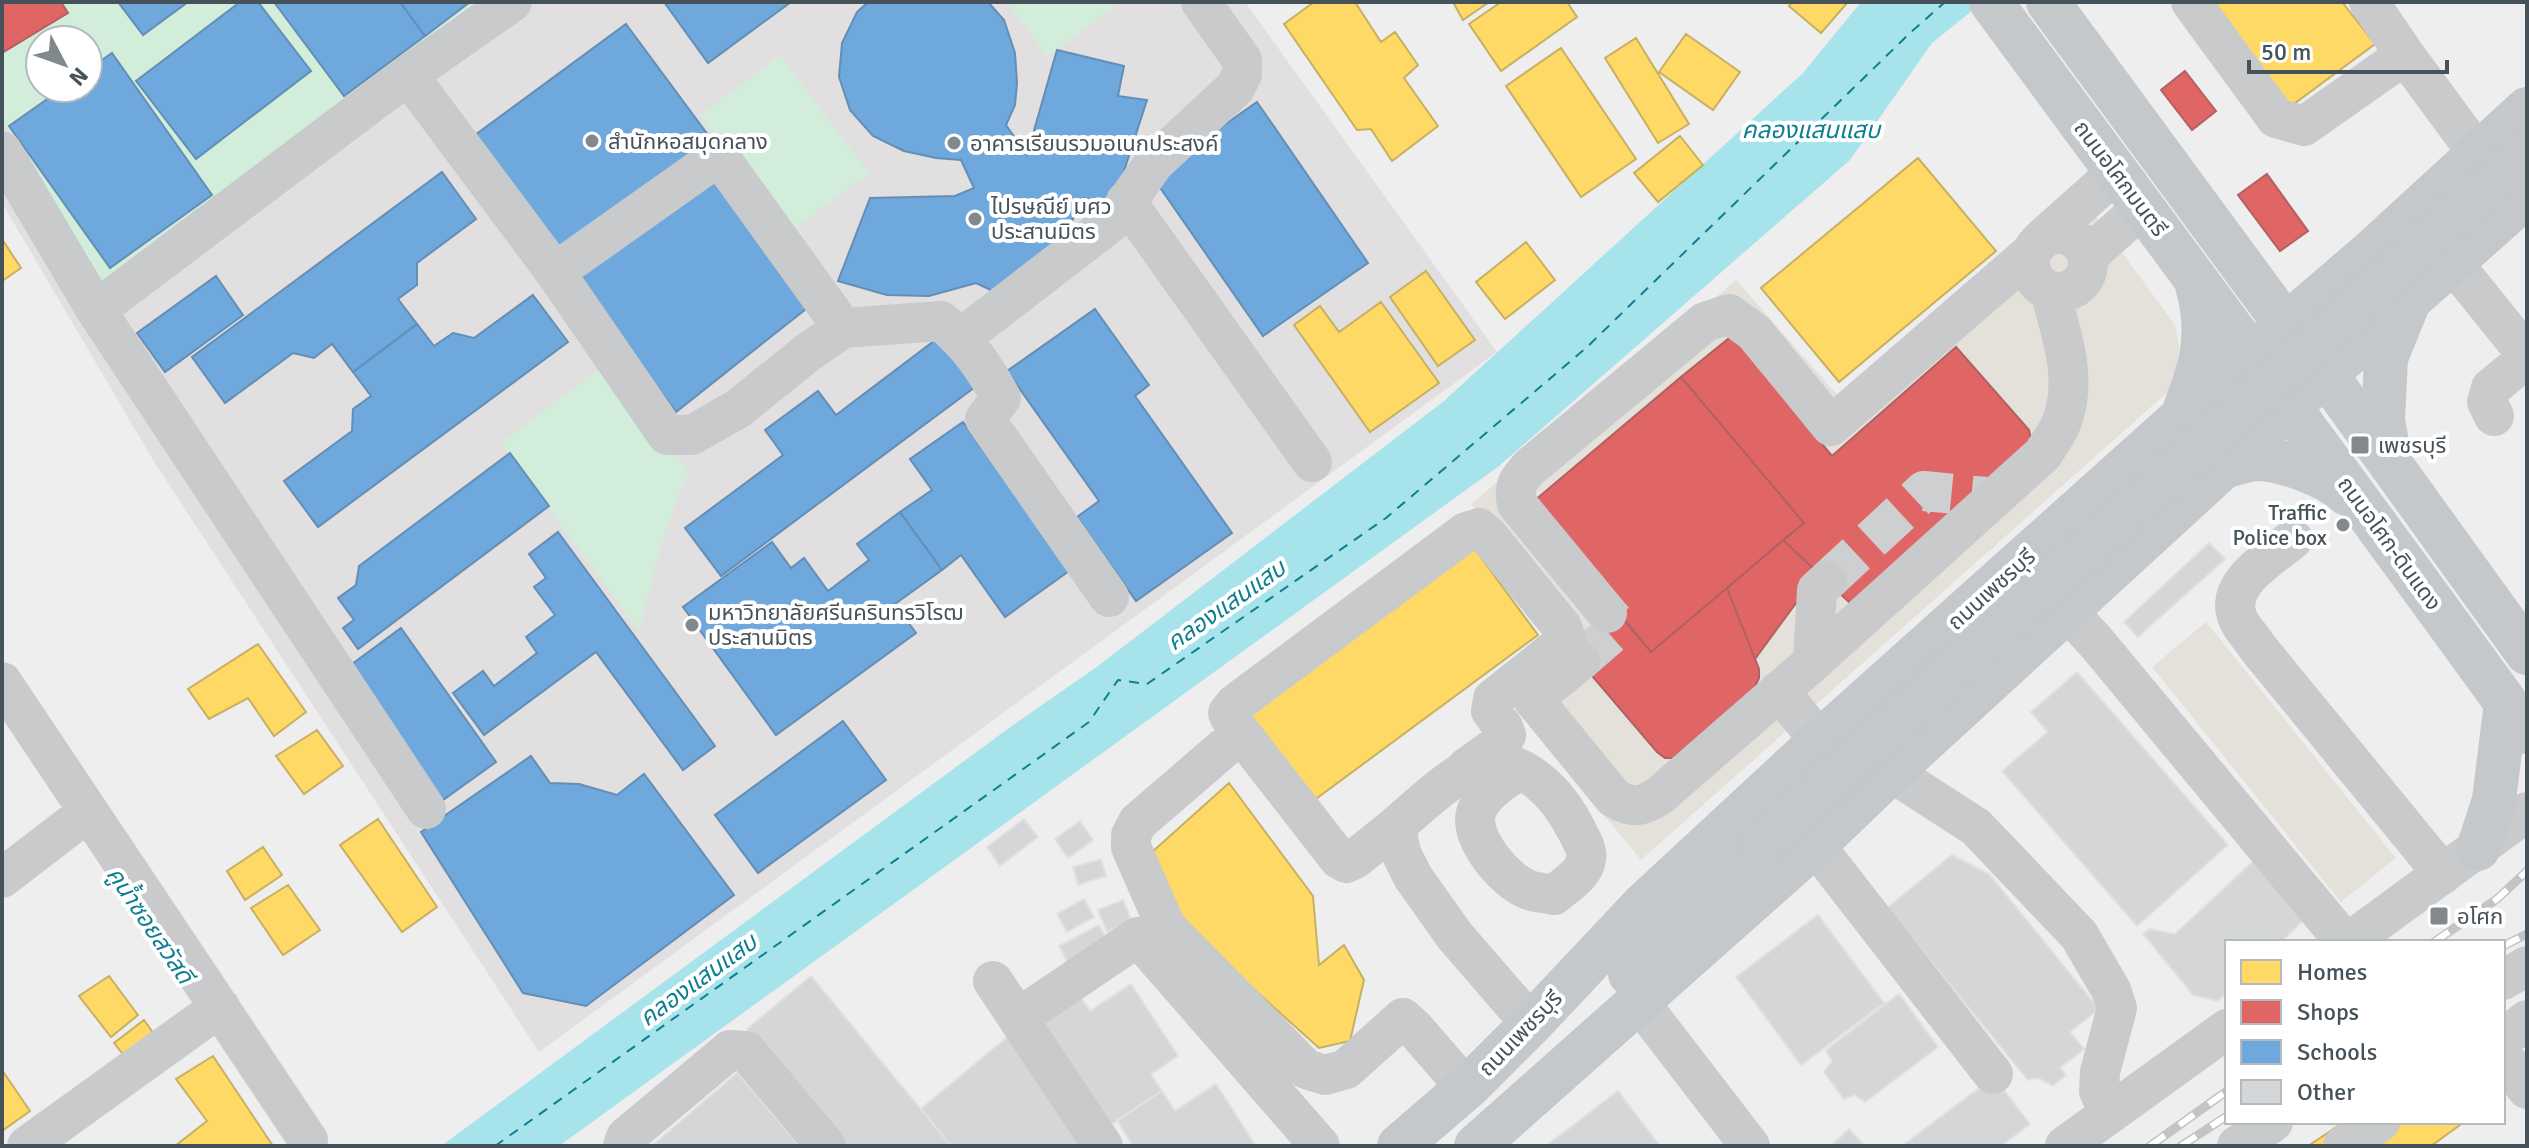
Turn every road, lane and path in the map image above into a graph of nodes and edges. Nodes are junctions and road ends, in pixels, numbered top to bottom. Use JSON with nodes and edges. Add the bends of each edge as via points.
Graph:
{"nodes":[{"id":1,"x":512,"y":2,"type":"edge"},
{"id":2,"x":1201,"y":2,"type":"edge"},
{"id":3,"x":1991,"y":2,"type":"edge"},
{"id":4,"x":2048,"y":2,"type":"edge"},
{"id":5,"x":2191,"y":2,"type":"edge"},
{"id":6,"x":2369,"y":2,"type":"edge"},
{"id":7,"x":2405,"y":55,"type":"junction"},
{"id":8,"x":408,"y":75,"type":"junction"},
{"id":9,"x":2508,"y":137,"type":"edge"},
{"id":10,"x":2,"y":151,"type":"edge"},
{"id":11,"x":2117,"y":172,"type":"junction"},
{"id":12,"x":2527,"y":189,"type":"edge"},
{"id":13,"x":2527,"y":196,"type":"edge"},
{"id":14,"x":1126,"y":201,"type":"junction"},
{"id":15,"x":2143,"y":207,"type":"junction"},
{"id":16,"x":2038,"y":244,"type":"junction"},
{"id":17,"x":2371,"y":252,"type":"junction"},
{"id":18,"x":2088,"y":256,"type":"junction"},
{"id":19,"x":2236,"y":256,"type":"junction"},
{"id":20,"x":2452,"y":262,"type":"junction"},
{"id":21,"x":555,"y":272,"type":"junction"},
{"id":22,"x":2194,"y":276,"type":"junction"},
{"id":23,"x":2050,"y":291,"type":"junction"},
{"id":24,"x":2410,"y":300,"type":"junction"},
{"id":25,"x":96,"y":310,"type":"junction"},
{"id":26,"x":2286,"y":325,"type":"junction"},
{"id":27,"x":843,"y":328,"type":"junction"},
{"id":28,"x":961,"y":338,"type":"junction"},
{"id":29,"x":2250,"y":356,"type":"junction"},
{"id":30,"x":2527,"y":356,"type":"edge"},
{"id":31,"x":2327,"y":376,"type":"junction"},
{"id":32,"x":2290,"y":406,"type":"junction"},
{"id":33,"x":2494,"y":416,"type":"dead end"},
{"id":34,"x":2181,"y":418,"type":"junction"},
{"id":35,"x":1312,"y":462,"type":"dead end"},
{"id":36,"x":2390,"y":465,"type":"junction"},
{"id":37,"x":2226,"y":466,"type":"junction"},
{"id":38,"x":2377,"y":525,"type":"junction"},
{"id":39,"x":2293,"y":539,"type":"dead end"},
{"id":40,"x":2030,"y":554,"type":"junction"},
{"id":41,"x":1827,"y":581,"type":"tunnel mouth"},
{"id":42,"x":1109,"y":597,"type":"dead end"},
{"id":43,"x":2072,"y":607,"type":"junction"},
{"id":44,"x":1607,"y":613,"type":"dead end"},
{"id":45,"x":2527,"y":653,"type":"edge"},
{"id":46,"x":1580,"y":661,"type":"tunnel mouth"},
{"id":47,"x":1813,"y":662,"type":"junction"},
{"id":48,"x":2,"y":682,"type":"edge"},
{"id":49,"x":1779,"y":691,"type":"junction"},
{"id":50,"x":2516,"y":718,"type":"edge"},
{"id":51,"x":1820,"y":741,"type":"junction"},
{"id":52,"x":1225,"y":747,"type":"dead end"},
{"id":53,"x":1466,"y":768,"type":"junction"},
{"id":54,"x":1519,"y":770,"type":"dead end"},
{"id":55,"x":1891,"y":772,"type":"junction"},
{"id":56,"x":426,"y":809,"type":"dead end"},
{"id":57,"x":2527,"y":812,"type":"edge"},
{"id":58,"x":81,"y":817,"type":"junction"},
{"id":59,"x":1396,"y":826,"type":"junction"},
{"id":60,"x":1815,"y":845,"type":"junction"},
{"id":61,"x":2461,"y":861,"type":"junction"},
{"id":62,"x":2,"y":878,"type":"edge"},
{"id":63,"x":2345,"y":940,"type":"edge"},
{"id":64,"x":2350,"y":940,"type":"edge"},
{"id":65,"x":2527,"y":966,"type":"edge"},
{"id":66,"x":2505,"y":979,"type":"edge"},
{"id":67,"x":993,"y":981,"type":"dead end"},
{"id":68,"x":1629,"y":994,"type":"junction"},
{"id":69,"x":211,"y":1013,"type":"junction"},
{"id":70,"x":1018,"y":1018,"type":"junction"},
{"id":71,"x":2527,"y":1020,"type":"edge"},
{"id":72,"x":1531,"y":1024,"type":"junction"},
{"id":73,"x":2225,"y":1030,"type":"edge"},
{"id":74,"x":2505,"y":1037,"type":"edge"},
{"id":75,"x":2505,"y":1059,"type":"edge"},
{"id":76,"x":1993,"y":1074,"type":"dead end"},
{"id":77,"x":1468,"y":1086,"type":"junction"},
{"id":78,"x":2527,"y":1089,"type":"edge"},
{"id":79,"x":2108,"y":1113,"type":"junction"},
{"id":80,"x":2270,"y":1124,"type":"edge"},
{"id":81,"x":2377,"y":1124,"type":"edge"},
{"id":82,"x":1492,"y":1133,"type":"edge"},
{"id":83,"x":308,"y":1140,"type":"dead end"},
{"id":84,"x":27,"y":1146,"type":"edge"},
{"id":85,"x":623,"y":1146,"type":"edge"},
{"id":86,"x":826,"y":1146,"type":"edge"},
{"id":87,"x":1103,"y":1146,"type":"edge"},
{"id":88,"x":1320,"y":1146,"type":"edge"},
{"id":89,"x":1399,"y":1146,"type":"edge"},
{"id":90,"x":1750,"y":1146,"type":"edge"},
{"id":91,"x":2065,"y":1146,"type":"edge"},
{"id":92,"x":2237,"y":1146,"type":"edge"},
{"id":93,"x":2343,"y":1146,"type":"edge"}],
"edges":[{"from":1,"to":8,"type":"street"},
{"from":2,"to":14,"type":"street","via":[[1242,60],[1242,74],[1235,88],[1154,163]]},
{"from":3,"to":11,"type":"main road","name":"ถนนอโศกมนตรี"},
{"from":4,"to":19,"type":"main road","name":"ถนนอโศกมนตรี"},
{"from":5,"to":7,"type":"street","via":[[2276,118],[2304,126]]},
{"from":6,"to":7,"type":"street"},
{"from":7,"to":9,"type":"street"},
{"from":8,"to":21,"type":"street"},
{"from":8,"to":25,"type":"street"},
{"from":9,"to":12,"type":"main road","via":[[2492,154],[2493,171],[2505,184]]},
{"from":9,"to":17,"type":"main road","name":"ถนนเพชรบุรี"},
{"from":9,"to":68,"type":"main road","name":"ถนนเพชรบุรี","bridge":true,"via":[[1760,845]]},
{"from":10,"to":25,"type":"street"},
{"from":11,"to":15,"type":"main road","name":"ถนนอโศกมนตรี"},
{"from":11,"to":16,"type":"street"},
{"from":13,"to":20,"type":"main road","name":"ถนนเพชรบุรี"},
{"from":14,"to":28,"type":"street","via":[[1114,220]]},
{"from":14,"to":35,"type":"street"},
{"from":15,"to":18,"type":"street"},
{"from":15,"to":22,"type":"main road","name":"ถนนอโศกมนตรี"},
{"from":16,"to":18,"type":"street","via":[[2064,233],[2082,242]]},
{"from":16,"to":23,"type":"street","via":[[2030,261],[2035,280]]},
{"from":16,"to":44,"type":"street","via":[[1831,426],[1754,332],[1729,314],[1705,322],[1530,467],[1517,480],[1517,504]]},
{"from":17,"to":19,"type":"main road","via":[[2306,282],[2265,275]]},
{"from":17,"to":26,"type":"main road","name":"ถนนเพชรบุรี"},
{"from":18,"to":23,"type":"street","via":[[2088,271],[2077,286]]},
{"from":19,"to":26,"type":"main road","name":"ถนนอโศกมนตรี"},
{"from":20,"to":24,"type":"main road","name":"ถนนเพชรบุรี"},
{"from":20,"to":30,"type":"street"},
{"from":21,"to":27,"type":"street","via":[[667,435],[692,435],[739,408]]},
{"from":21,"to":27,"type":"street","via":[[719,156]]},
{"from":22,"to":29,"type":"main road","name":"ถนนอโศกมนตรี"},
{"from":22,"to":34,"type":"main road","via":[[2206,328]]},
{"from":23,"to":47,"type":"street","via":[[2070,380],[2062,422],[2043,454]]},
{"from":24,"to":31,"type":"main road","name":"ถนนเพชรบุรี"},
{"from":24,"to":36,"type":"main road","via":[[2386,358],[2383,420]]},
{"from":25,"to":56,"type":"street"},
{"from":26,"to":29,"type":"main road","name":"ถนนเพชรบุรี"},
{"from":26,"to":31,"type":"main road","name":"ถนนอโศก-ดินแดง"},
{"from":27,"to":28,"type":"street","via":[[941,321]]},
{"from":28,"to":42,"type":"street","via":[[1001,398],[985,419]]},
{"from":29,"to":32,"type":"main road","name":"ถนนอโศก-ดินแดง"},
{"from":29,"to":34,"type":"main road","name":"ถนนเพชรบุรี"},
{"from":30,"to":33,"type":"street","via":[[2491,388],[2487,402]]},
{"from":31,"to":32,"type":"main road","name":"ถนนเพชรบุรี"},
{"from":31,"to":36,"type":"main road","name":"ถนนอโศก-ดินแดง"},
{"from":32,"to":37,"type":"main road","name":"ถนนเพชรบุรี"},
{"from":32,"to":38,"type":"main road","name":"ถนนอโศก-ดินแดง"},
{"from":34,"to":40,"type":"main road","name":"ถนนเพชรบุรี"},
{"from":36,"to":45,"type":"main road","name":"ถนนอโศก-ดินแดง"},
{"from":37,"to":38,"type":"main road","via":[[2257,459],[2297,467],[2343,490]]},
{"from":37,"to":43,"type":"main road","name":"ถนนเพชรบุรี"},
{"from":38,"to":50,"type":"main road","name":"ถนนอโศก-ดินแดง"},
{"from":39,"to":61,"type":"street","via":[[2242,582],[2235,598],[2237,617],[2258,648]]},
{"from":40,"to":43,"type":"main road","via":[[2056,551],[2077,566],[2081,591]]},
{"from":40,"to":51,"type":"main road","name":"ถนนเพชรบุรี"},
{"from":41,"to":47,"type":"street","via":[[1817,590]]},
{"from":43,"to":55,"type":"main road","name":"ถนนเพชรบุรี"},
{"from":43,"to":63,"type":"street"},
{"from":46,"to":49,"type":"street","via":[[1533,699],[1614,798],[1627,806],[1644,805],[1659,796]]},
{"from":47,"to":49,"type":"street"},
{"from":48,"to":58,"type":"street"},
{"from":49,"to":51,"type":"street"},
{"from":50,"to":61,"type":"main road","via":[[2494,800]]},
{"from":51,"to":72,"type":"main road","name":"ถนนเพชรบุรี","via":[[1642,906]]},
{"from":52,"to":77,"type":"street","via":[[1138,822],[1131,835],[1131,847],[1166,927],[1306,1069],[1325,1075],[1346,1069],[1403,1018]]},
{"from":53,"to":54,"type":"street","via":[[1499,762]]},
{"from":53,"to":59,"type":"street"},
{"from":53,"to":59,"type":"street","via":[[1506,735],[1491,711],[1493,699],[1566,638],[1553,615],[1479,528],[1466,532],[1228,713],[1346,863]]},
{"from":55,"to":60,"type":"main road","name":"ถนนเพชรบุรี"},
{"from":55,"to":79,"type":"street","via":[[1976,827],[2079,935],[2117,1008],[2100,1072],[2099,1091]]},
{"from":57,"to":61,"type":"street"},
{"from":58,"to":62,"type":"street"},
{"from":58,"to":69,"type":"street"},
{"from":59,"to":72,"type":"street","via":[[1413,877],[1454,935]]},
{"from":60,"to":68,"type":"main road","name":"ถนนเพชรบุรี"},
{"from":60,"to":76,"type":"street"},
{"from":61,"to":64,"type":"street"},
{"from":65,"to":66,"type":"street"},
{"from":67,"to":70,"type":"street"},
{"from":68,"to":77,"type":"main road","name":"ถนนเพชรบุรี"},
{"from":68,"to":82,"type":"main road","name":"ถนนเพชรบุรี"},
{"from":68,"to":90,"type":"street"},
{"from":69,"to":83,"type":"street"},
{"from":69,"to":84,"type":"street"},
{"from":70,"to":87,"type":"street"},
{"from":70,"to":88,"type":"street","via":[[1138,937]]},
{"from":71,"to":74,"type":"street"},
{"from":72,"to":77,"type":"main road","name":"ถนนเพชรบุรี"},
{"from":73,"to":79,"type":"street"},
{"from":75,"to":78,"type":"street"},
{"from":77,"to":89,"type":"main road","name":"ถนนเพชรบุรี"},
{"from":79,"to":91,"type":"street"},
{"from":80,"to":92,"type":"street"},
{"from":81,"to":93,"type":"street"},
{"from":85,"to":86,"type":"street","via":[[626,1137],[730,1050],[739,1049]]}]}
